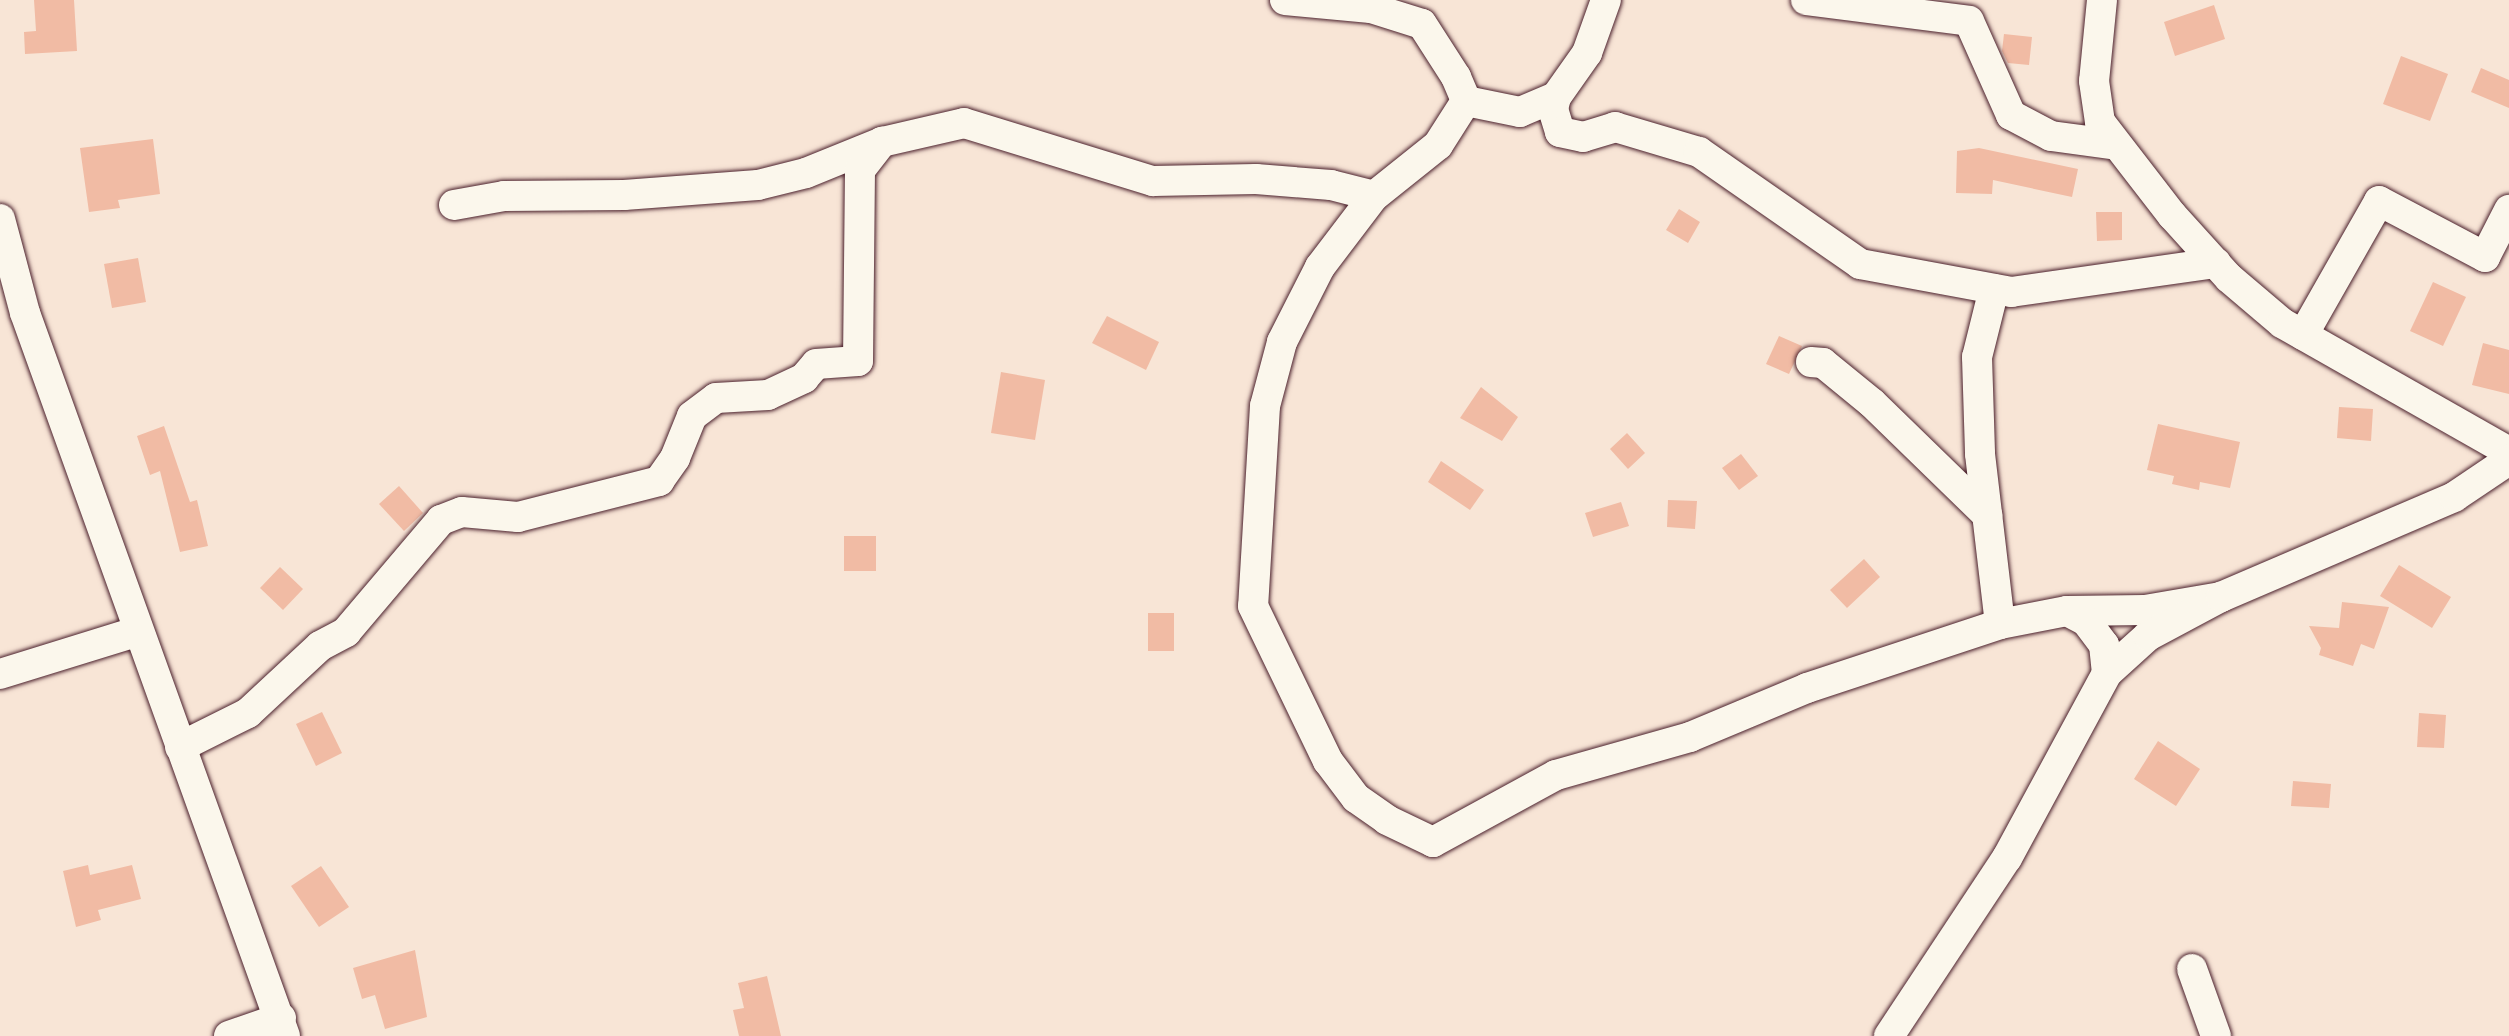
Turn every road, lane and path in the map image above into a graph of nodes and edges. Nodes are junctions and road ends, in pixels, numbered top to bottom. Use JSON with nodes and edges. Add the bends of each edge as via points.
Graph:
{"nodes":[{"id":1,"x":1285,"y":0,"type":"edge"},
{"id":2,"x":1606,"y":0,"type":"edge"},
{"id":3,"x":1806,"y":0,"type":"edge"},
{"id":4,"x":2102,"y":0,"type":"edge"},
{"id":5,"x":1556,"y":97,"type":"junction"},
{"id":6,"x":1466,"y":101,"type":"junction"},
{"id":7,"x":882,"y":142,"type":"junction"},
{"id":8,"x":2111,"y":144,"type":"junction"},
{"id":9,"x":1374,"y":196,"type":"junction"},
{"id":10,"x":454,"y":205,"type":"dead end"},
{"id":11,"x":2509,"y":210,"type":"edge"},
{"id":12,"x":0,"y":219,"type":"edge"},
{"id":13,"x":2216,"y":263,"type":"junction"},
{"id":14,"x":1994,"y":289,"type":"junction"},
{"id":15,"x":12,"y":316,"type":"edge"},
{"id":16,"x":2303,"y":335,"type":"junction"},
{"id":17,"x":1811,"y":362,"type":"dead end"},
{"id":18,"x":2509,"y":452,"type":"edge"},
{"id":19,"x":2509,"y":460,"type":"edge"},
{"id":20,"x":1987,"y":515,"type":"junction"},
{"id":21,"x":2221,"y":597,"type":"junction"},
{"id":22,"x":2067,"y":611,"type":"junction"},
{"id":23,"x":2000,"y":624,"type":"junction"},
{"id":24,"x":139,"y":631,"type":"junction"},
{"id":25,"x":2107,"y":673,"type":"junction"},
{"id":26,"x":0,"y":674,"type":"edge"},
{"id":27,"x":180,"y":747,"type":"junction"},
{"id":28,"x":2192,"y":969,"type":"dead end"},
{"id":29,"x":283,"y":1027,"type":"edge"},
{"id":30,"x":229,"y":1036,"type":"edge"},
{"id":31,"x":1889,"y":1036,"type":"edge"},
{"id":32,"x":2216,"y":1036,"type":"edge"}],
"edges":[{"from":1,"to":6,"type":"street","via":[[1371,8],[1422,24]]},
{"from":2,"to":5,"type":"street","via":[[1587,53]]},
{"from":3,"to":8,"type":"street","via":[[1969,21],[2011,115],[2051,136]]},
{"from":4,"to":8,"type":"street","via":[[2094,81],[2100,122]]},
{"from":5,"to":6,"type":"street","via":[[1520,112]]},
{"from":5,"to":14,"type":"street","via":[[1553,109],[1560,132],[1583,137],[1615,127],[1699,152],[1860,264]]},
{"from":6,"to":9,"type":"street","via":[[1438,145]]},
{"from":7,"to":9,"type":"street","via":[[964,123],[1153,181],[1256,179],[1331,185]]},
{"from":7,"to":10,"type":"street","via":[[806,173],[758,185],[624,195],[504,196]]},
{"from":7,"to":27,"type":"street","via":[[860,170],[858,361],[816,364],[804,378],[768,395],[716,398],[692,416],[659,481],[518,517],[462,512],[441,520],[346,632],[320,646],[248,713]]},
{"from":8,"to":13,"type":"street"},
{"from":9,"to":23,"type":"street","via":[[1320,267],[1282,342],[1265,406],[1253,606],[1328,761],[1356,798],[1387,820],[1433,842],[1556,775],[1690,737],[1807,688]]},
{"from":11,"to":16,"type":"street","via":[[2485,257],[2379,201]]},
{"from":12,"to":15,"type":"street"},
{"from":13,"to":14,"type":"street","via":[[2011,292]]},
{"from":13,"to":16,"type":"street","via":[[2282,323]]},
{"from":14,"to":20,"type":"street","via":[[1977,357]]},
{"from":15,"to":24,"type":"street"},
{"from":16,"to":18,"type":"street"},
{"from":17,"to":20,"type":"street","via":[[1823,363],[1872,403]]},
{"from":19,"to":21,"type":"street","via":[[2454,497]]},
{"from":20,"to":23,"type":"street"},
{"from":21,"to":22,"type":"street","via":[[2145,610]]},
{"from":21,"to":25,"type":"street","via":[[2148,636]]},
{"from":22,"to":23,"type":"street"},
{"from":22,"to":25,"type":"street","via":[[2086,621],[2104,645]]},
{"from":24,"to":26,"type":"street"},
{"from":24,"to":27,"type":"street"},
{"from":25,"to":31,"type":"street","via":[[2007,858]]},
{"from":27,"to":29,"type":"street"},
{"from":28,"to":32,"type":"street"},
{"from":29,"to":30,"type":"street"}]}
